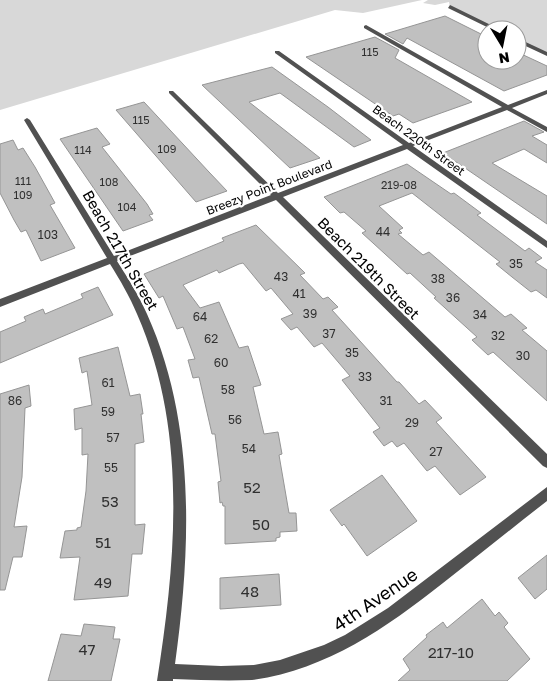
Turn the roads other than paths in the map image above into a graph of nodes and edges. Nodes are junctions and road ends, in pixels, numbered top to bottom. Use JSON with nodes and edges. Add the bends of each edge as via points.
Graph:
{"nodes":[{"id":1,"x":450,"y":7,"type":"dead end"},
{"id":2,"x":477,"y":20,"type":"edge"},
{"id":3,"x":366,"y":27,"type":"dead end"},
{"id":4,"x":527,"y":45,"type":"edge"},
{"id":5,"x":277,"y":52,"type":"dead end"},
{"id":6,"x":547,"y":54,"type":"edge"},
{"id":7,"x":171,"y":92,"type":"dead end"},
{"id":8,"x":547,"y":92,"type":"edge"},
{"id":9,"x":506,"y":107,"type":"junction"},
{"id":10,"x":27,"y":120,"type":"dead end"},
{"id":11,"x":547,"y":130,"type":"edge"},
{"id":12,"x":407,"y":146,"type":"junction"},
{"id":13,"x":276,"y":196,"type":"junction"},
{"id":14,"x":547,"y":245,"type":"edge"},
{"id":15,"x":112,"y":260,"type":"junction"},
{"id":16,"x":0,"y":303,"type":"edge"},
{"id":17,"x":547,"y":462,"type":"edge"},
{"id":18,"x":547,"y":493,"type":"edge"},
{"id":19,"x":166,"y":676,"type":"edge"}],
"edges":[{"from":1,"to":2,"type":"street"},
{"from":3,"to":9,"type":"street"},
{"from":4,"to":6,"type":"street"},
{"from":5,"to":12,"type":"street","name":"Beach 220th Street"},
{"from":7,"to":13,"type":"street","name":"Beach 219th Street"},
{"from":8,"to":9,"type":"street","name":"Breezy Point Boulevard"},
{"from":9,"to":11,"type":"street"},
{"from":9,"to":12,"type":"street","name":"Breezy Point Boulevard"},
{"from":10,"to":15,"type":"street","name":"Beach 217th Street"},
{"from":12,"to":13,"type":"street","name":"Breezy Point Boulevard"},
{"from":12,"to":14,"type":"street","name":"Beach 220th Street"},
{"from":13,"to":15,"type":"street","name":"Breezy Point Boulevard"},
{"from":13,"to":17,"type":"street","name":"Beach 219th Street"},
{"from":15,"to":16,"type":"street","name":"Breezy Point Boulevard"},
{"from":15,"to":19,"type":"street","name":"Beach 217th Street","via":[[146,321],[154,344],[176,444],[180,479],[180,555]]},
{"from":18,"to":19,"type":"street","name":"4th Avenue","via":[[404,606],[348,642],[312,658],[253,672]]}]}
